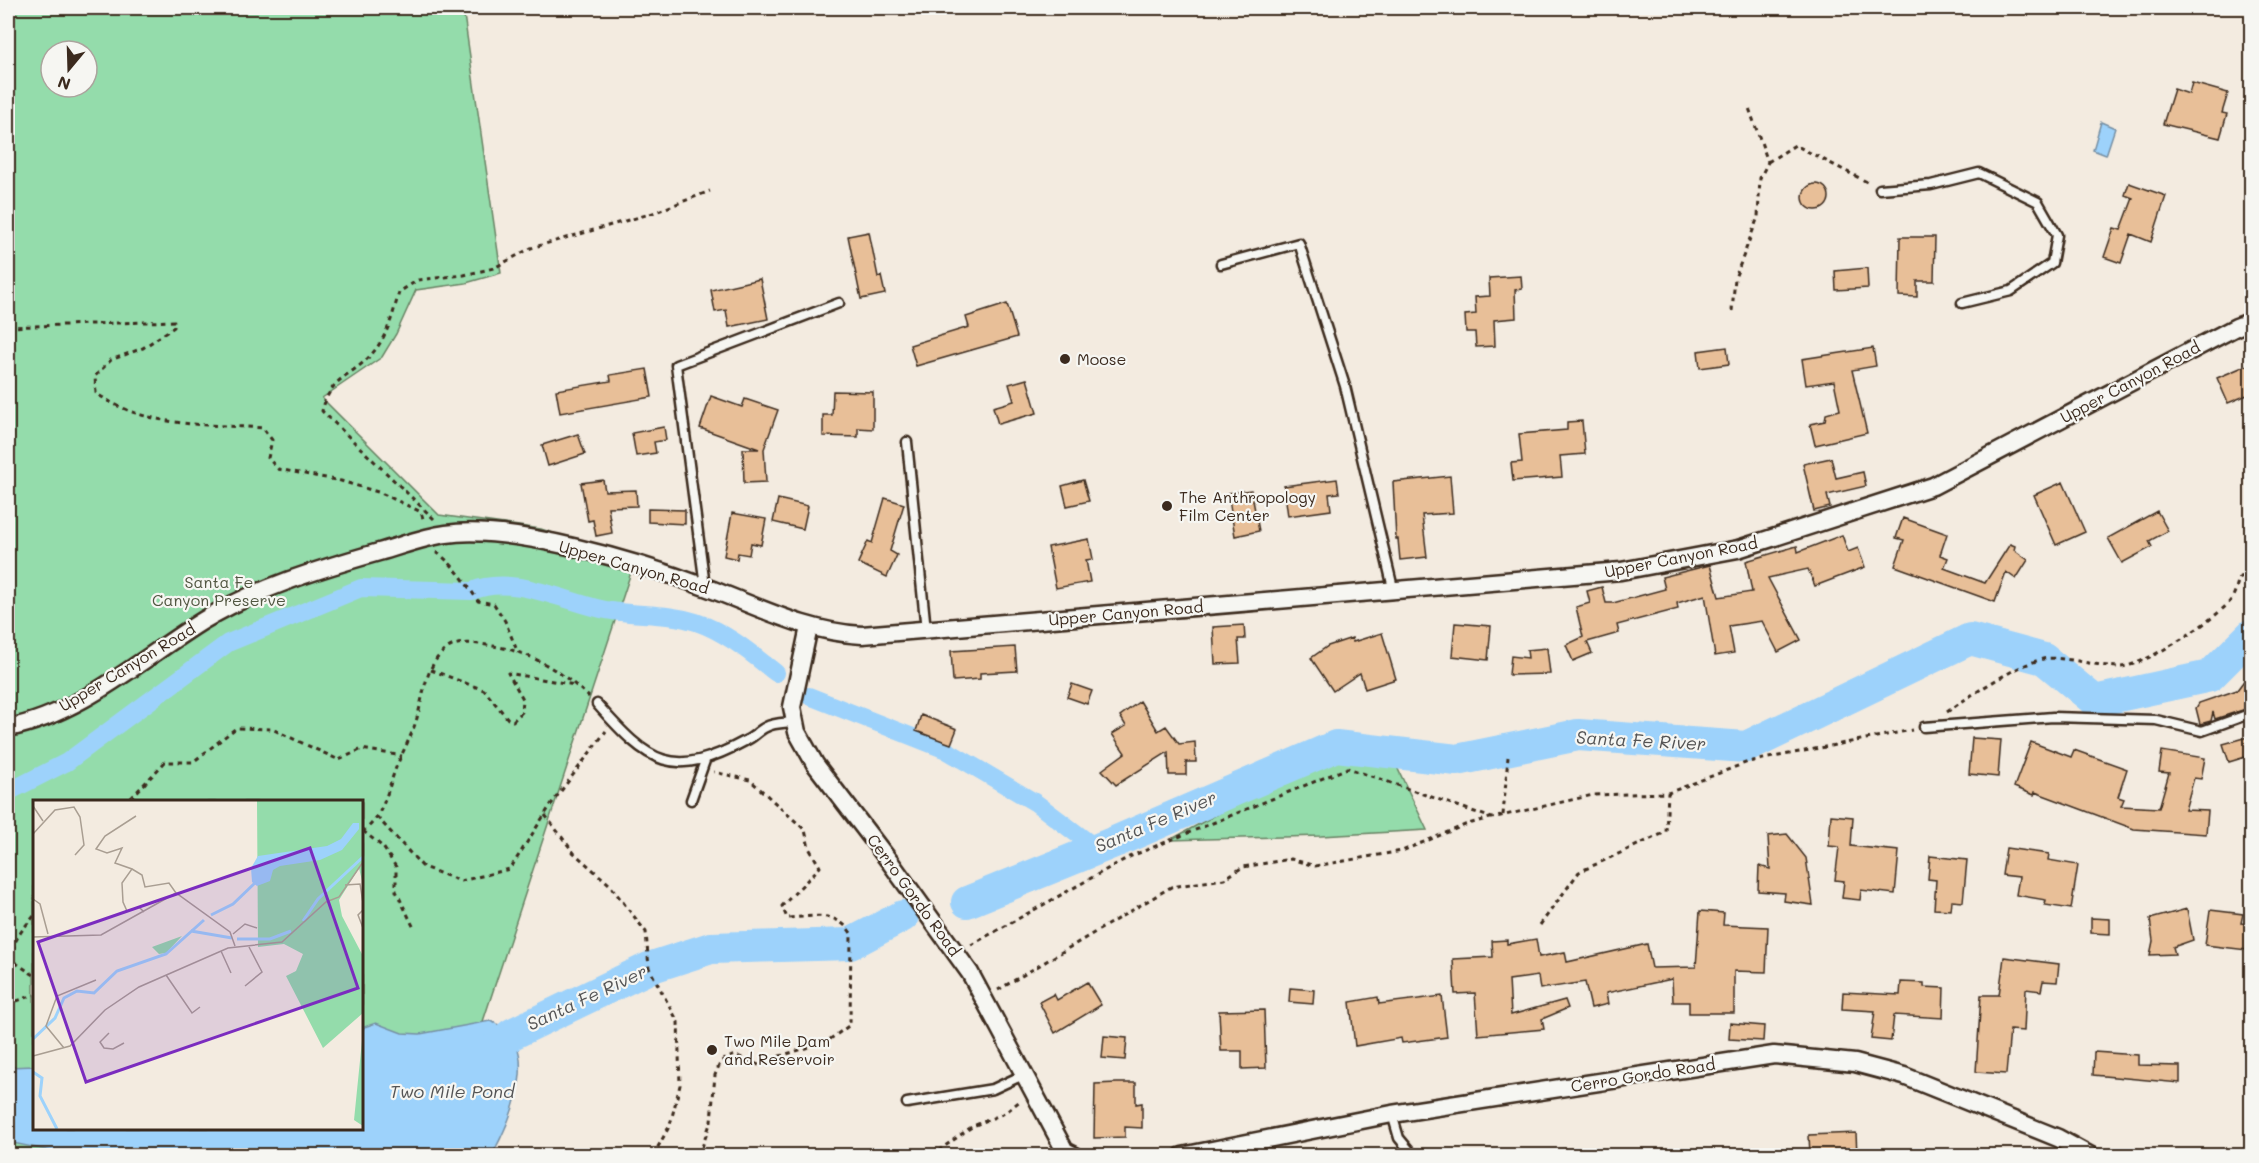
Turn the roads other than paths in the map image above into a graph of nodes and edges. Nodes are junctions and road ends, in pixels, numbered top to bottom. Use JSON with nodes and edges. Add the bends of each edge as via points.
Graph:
{"nodes":[{"id":1,"x":1880,"y":189,"type":"dead end"},
{"id":2,"x":1221,"y":264,"type":"dead end"},
{"id":3,"x":839,"y":303,"type":"dead end"},
{"id":4,"x":1962,"y":303,"type":"dead end"},
{"id":5,"x":2252,"y":321,"type":"edge"},
{"id":6,"x":907,"y":442,"type":"dead end"},
{"id":7,"x":705,"y":586,"type":"junction"},
{"id":8,"x":1393,"y":588,"type":"junction"},
{"id":9,"x":809,"y":627,"type":"junction"},
{"id":10,"x":926,"y":631,"type":"junction"},
{"id":11,"x":597,"y":704,"type":"road end"},
{"id":12,"x":2252,"y":713,"type":"edge"},
{"id":13,"x":793,"y":714,"type":"junction"},
{"id":14,"x":1924,"y":727,"type":"road end"},
{"id":15,"x":8,"y":728,"type":"edge"},
{"id":16,"x":706,"y":758,"type":"junction"},
{"id":17,"x":692,"y":800,"type":"dead end"},
{"id":18,"x":1023,"y":1075,"type":"junction"},
{"id":19,"x":907,"y":1103,"type":"dead end"},
{"id":20,"x":1392,"y":1114,"type":"junction"},
{"id":21,"x":1075,"y":1155,"type":"edge"},
{"id":22,"x":1182,"y":1155,"type":"edge"},
{"id":23,"x":1414,"y":1155,"type":"edge"},
{"id":24,"x":2091,"y":1155,"type":"edge"}],
"edges":[{"from":1,"to":4,"type":"lane","via":[[1931,185],[1979,173],[2038,202],[2057,235],[2052,262],[2012,291]]},
{"from":2,"to":8,"type":"lane","via":[[1299,243],[1345,386]]},
{"from":3,"to":7,"type":"lane","via":[[676,365]]},
{"from":5,"to":8,"type":"street","name":"Upper Canyon Road","via":[[1933,486],[1738,549],[1621,571]]},
{"from":6,"to":10,"type":"lane"},
{"from":7,"to":9,"type":"street","name":"Upper Canyon Road"},
{"from":7,"to":15,"type":"street","name":"Upper Canyon Road","via":[[537,540],[497,534],[446,534],[340,563],[269,589],[207,619],[77,701]]},
{"from":8,"to":10,"type":"street","name":"Upper Canyon Road"},
{"from":9,"to":10,"type":"street","name":"Upper Canyon Road","via":[[862,634]]},
{"from":9,"to":13,"type":"street"},
{"from":11,"to":16,"type":"lane","via":[[652,758],[675,764]]},
{"from":12,"to":14,"type":"lane","via":[[2202,731],[2156,720],[2053,717]]},
{"from":13,"to":16,"type":"lane"},
{"from":13,"to":18,"type":"street","name":"Cerro Gordo Road","via":[[815,764],[956,953]]},
{"from":16,"to":17,"type":"lane"},
{"from":18,"to":19,"type":"lane","via":[[993,1089]]},
{"from":18,"to":21,"type":"street","name":"Cerro Gordo Road","via":[[1065,1151]]},
{"from":20,"to":22,"type":"street","name":"Cerro Gordo Road"},
{"from":20,"to":23,"type":"lane","via":[[1399,1138]]},
{"from":20,"to":24,"type":"street","name":"Cerro Gordo Road","via":[[1774,1055],[1855,1063],[1904,1076]]}]}
